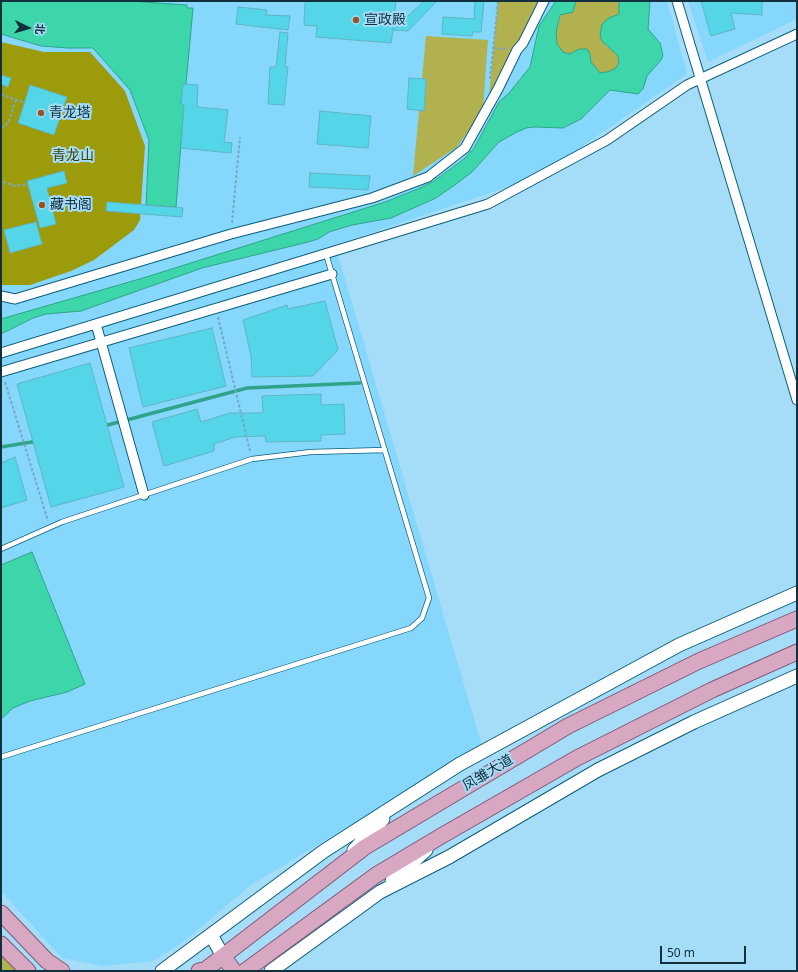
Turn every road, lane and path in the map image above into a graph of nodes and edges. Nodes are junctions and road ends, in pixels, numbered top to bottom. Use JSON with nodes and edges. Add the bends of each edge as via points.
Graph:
{"nodes":[{"id":1,"x":498,"y":1,"type":"edge"},
{"id":2,"x":544,"y":1,"type":"edge"},
{"id":3,"x":677,"y":1,"type":"edge"},
{"id":4,"x":797,"y":34,"type":"edge"},
{"id":5,"x":701,"y":79,"type":"junction"},
{"id":6,"x":490,"y":85,"type":"dead end"},
{"id":7,"x":1,"y":94,"type":"edge"},
{"id":8,"x":16,"y":100,"type":"junction"},
{"id":9,"x":25,"y":103,"type":"dead end"},
{"id":10,"x":1,"y":128,"type":"edge"},
{"id":11,"x":240,"y":137,"type":"dead end"},
{"id":12,"x":28,"y":184,"type":"dead end"},
{"id":13,"x":1,"y":187,"type":"edge"},
{"id":14,"x":231,"y":234,"type":"junction"},
{"id":15,"x":326,"y":254,"type":"junction"},
{"id":16,"x":332,"y":274,"type":"junction"},
{"id":17,"x":1,"y":296,"type":"edge"},
{"id":18,"x":216,"y":308,"type":"junction"},
{"id":19,"x":96,"y":324,"type":"junction"},
{"id":20,"x":101,"y":342,"type":"junction"},
{"id":21,"x":1,"y":353,"type":"edge"},
{"id":22,"x":2,"y":372,"type":"edge"},
{"id":23,"x":797,"y":400,"type":"edge"},
{"id":24,"x":385,"y":450,"type":"junction"},
{"id":25,"x":252,"y":459,"type":"junction"},
{"id":26,"x":144,"y":494,"type":"junction"},
{"id":27,"x":50,"y":527,"type":"junction"},
{"id":28,"x":1,"y":548,"type":"edge"},
{"id":29,"x":797,"y":594,"type":"edge"},
{"id":30,"x":797,"y":619,"type":"edge"},
{"id":31,"x":797,"y":652,"type":"edge"},
{"id":32,"x":797,"y":668,"type":"edge"},
{"id":33,"x":797,"y":676,"type":"edge"},
{"id":34,"x":774,"y":685,"type":"junction"},
{"id":35,"x":1,"y":757,"type":"edge"},
{"id":36,"x":398,"y":804,"type":"junction"},
{"id":37,"x":443,"y":835,"type":"junction"},
{"id":38,"x":334,"y":870,"type":"junction"},
{"id":39,"x":380,"y":892,"type":"junction"},
{"id":40,"x":1,"y":913,"type":"edge"},
{"id":41,"x":211,"y":935,"type":"junction"},
{"id":42,"x":1,"y":944,"type":"edge"},
{"id":43,"x":223,"y":956,"type":"junction"},
{"id":44,"x":203,"y":970,"type":"edge"},
{"id":45,"x":243,"y":970,"type":"edge"},
{"id":46,"x":28,"y":971,"type":"edge"},
{"id":47,"x":62,"y":971,"type":"edge"},
{"id":48,"x":162,"y":971,"type":"edge"},
{"id":49,"x":271,"y":971,"type":"edge"}],
"edges":[{"from":1,"to":6,"type":"path"},
{"from":2,"to":14,"type":"street","via":[[465,148],[428,177],[372,198]]},
{"from":3,"to":5,"type":"street"},
{"from":4,"to":5,"type":"street"},
{"from":5,"to":15,"type":"street","via":[[687,85],[607,140],[488,204]]},
{"from":5,"to":23,"type":"street"},
{"from":7,"to":8,"type":"path"},
{"from":8,"to":9,"type":"path"},
{"from":8,"to":10,"type":"path","via":[[8,123]]},
{"from":11,"to":14,"type":"path"},
{"from":12,"to":13,"type":"path","via":[[15,186],[4,182]]},
{"from":14,"to":17,"type":"street","via":[[15,299]]},
{"from":15,"to":16,"type":"lane"},
{"from":15,"to":19,"type":"street"},
{"from":16,"to":18,"type":"street"},
{"from":16,"to":24,"type":"lane"},
{"from":18,"to":20,"type":"street"},
{"from":18,"to":25,"type":"path"},
{"from":19,"to":20,"type":"street"},
{"from":19,"to":21,"type":"street"},
{"from":20,"to":22,"type":"street"},
{"from":20,"to":26,"type":"street"},
{"from":22,"to":27,"type":"path"},
{"from":24,"to":25,"type":"lane","via":[[311,452]]},
{"from":24,"to":35,"type":"lane","via":[[429,598],[422,618],[411,628]]},
{"from":25,"to":26,"type":"lane"},
{"from":26,"to":27,"type":"lane"},
{"from":27,"to":28,"type":"lane"},
{"from":29,"to":36,"type":"street","via":[[679,645],[460,764]]},
{"from":30,"to":38,"type":"main road","name":"凤雏大道","via":[[699,661],[568,726],[365,847]]},
{"from":31,"to":37,"type":"main road","via":[[712,690],[577,758]]},
{"from":32,"to":34,"type":"street"},
{"from":33,"to":34,"type":"street"},
{"from":34,"to":39,"type":"street","via":[[598,770],[449,857]]},
{"from":36,"to":38,"type":"street"},
{"from":36,"to":41,"type":"street","via":[[324,851]]},
{"from":37,"to":39,"type":"street"},
{"from":37,"to":45,"type":"main road","via":[[376,875]]},
{"from":38,"to":43,"type":"main road","name":"凤雏大道"},
{"from":39,"to":49,"type":"street"},
{"from":40,"to":47,"type":"main road","via":[[47,961]]},
{"from":41,"to":43,"type":"street"},
{"from":41,"to":48,"type":"street"},
{"from":42,"to":46,"type":"main road"},
{"from":43,"to":44,"type":"main road","name":"凤雏大道"},
{"from":43,"to":45,"type":"main road"}]}
